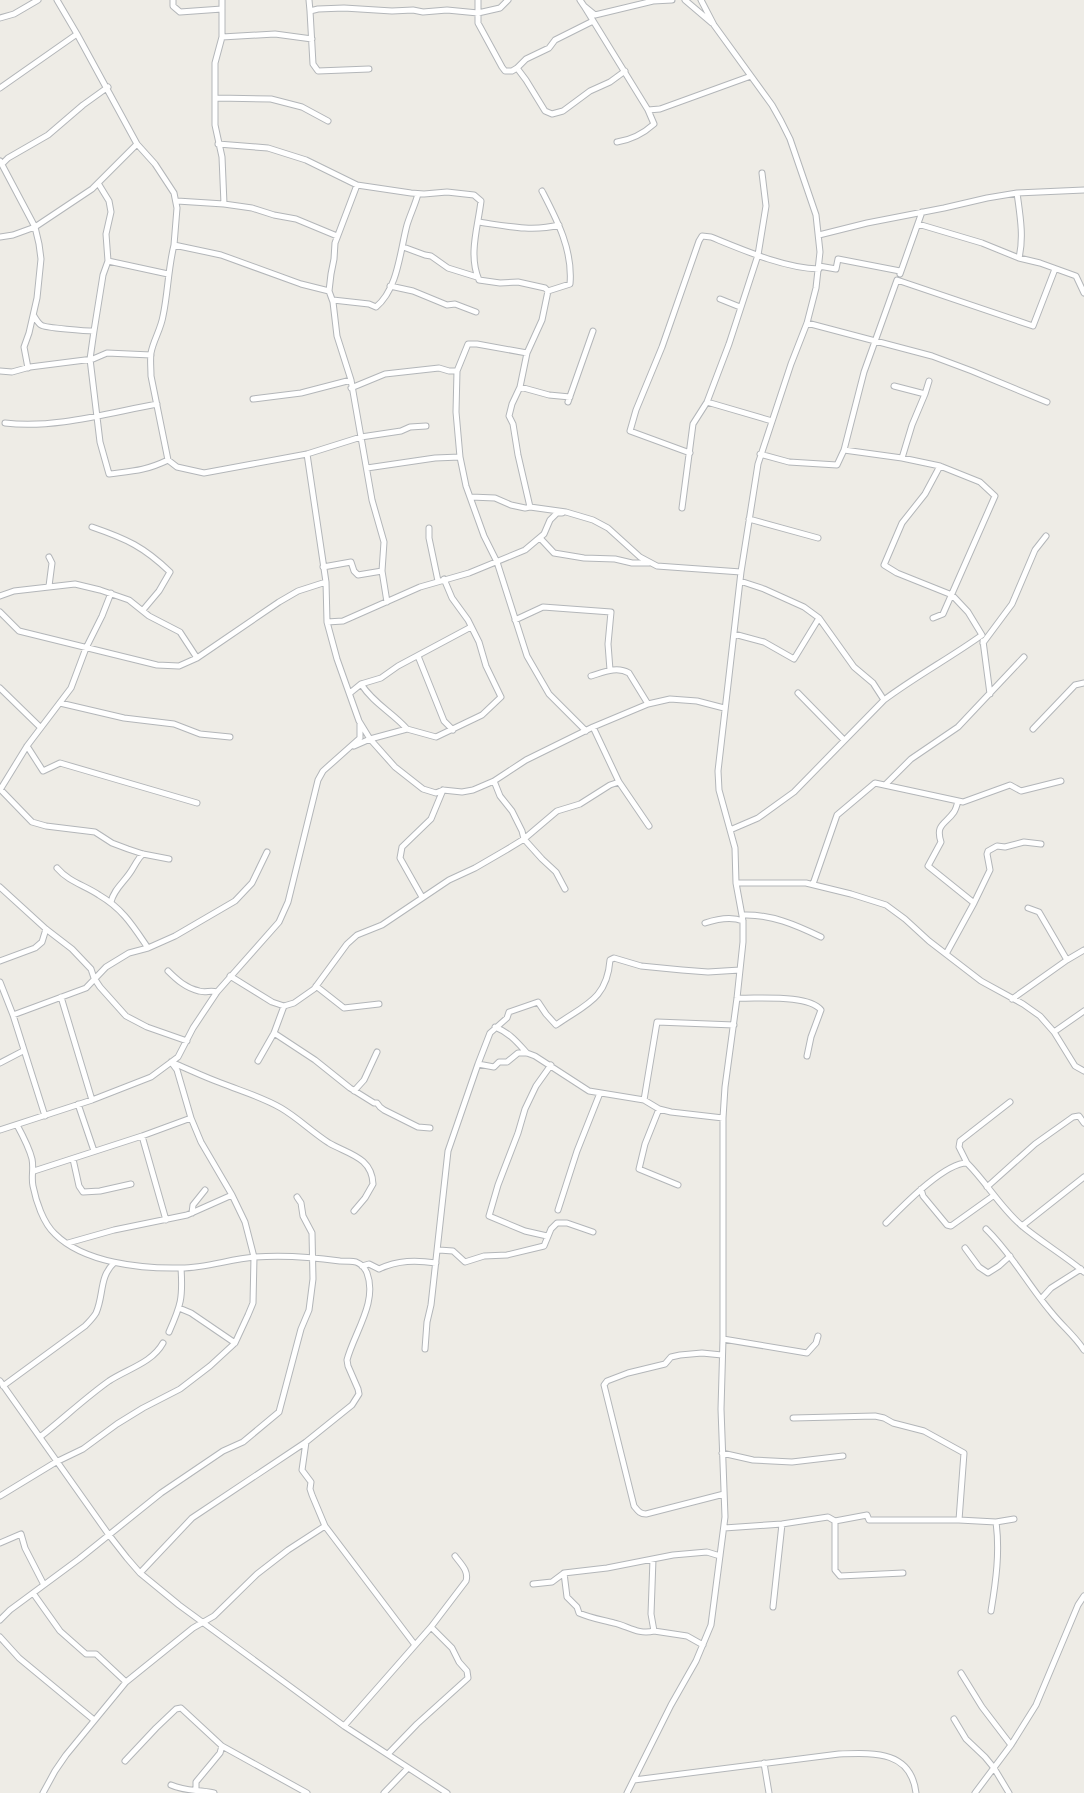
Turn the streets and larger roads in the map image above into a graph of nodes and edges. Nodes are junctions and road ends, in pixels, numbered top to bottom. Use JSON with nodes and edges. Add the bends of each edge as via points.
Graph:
{"nodes":[{"id":1,"x":38,"y":0,"type":"edge"},
{"id":2,"x":57,"y":0,"type":"edge"},
{"id":3,"x":173,"y":0,"type":"edge"},
{"id":4,"x":222,"y":0,"type":"edge"},
{"id":5,"x":309,"y":0,"type":"edge"},
{"id":6,"x":378,"y":0,"type":"edge"},
{"id":7,"x":478,"y":0,"type":"edge"},
{"id":8,"x":508,"y":0,"type":"edge"},
{"id":9,"x":672,"y":0,"type":"edge"},
{"id":10,"x":685,"y":0,"type":"edge"},
{"id":11,"x":701,"y":0,"type":"edge"},
{"id":12,"x":582,"y":3,"type":"edge"},
{"id":13,"x":222,"y":9,"type":"junction"},
{"id":14,"x":380,"y":10,"type":"junction"},
{"id":15,"x":310,"y":11,"type":"junction"},
{"id":16,"x":478,"y":13,"type":"junction"},
{"id":17,"x":0,"y":18,"type":"edge"},
{"id":18,"x":593,"y":21,"type":"junction"},
{"id":19,"x":714,"y":25,"type":"junction"},
{"id":20,"x":77,"y":34,"type":"junction"},
{"id":21,"x":222,"y":37,"type":"junction"},
{"id":22,"x":312,"y":39,"type":"junction"},
{"id":23,"x":517,"y":68,"type":"junction"},
{"id":24,"x":369,"y":69,"type":"dead end"},
{"id":25,"x":625,"y":71,"type":"junction"},
{"id":26,"x":751,"y":76,"type":"junction"},
{"id":27,"x":107,"y":87,"type":"junction"},
{"id":28,"x":0,"y":88,"type":"edge"},
{"id":29,"x":216,"y":98,"type":"junction"},
{"id":30,"x":648,"y":110,"type":"junction"},
{"id":31,"x":328,"y":121,"type":"dead end"},
{"id":32,"x":617,"y":142,"type":"dead end"},
{"id":33,"x":138,"y":144,"type":"junction"},
{"id":34,"x":218,"y":144,"type":"junction"},
{"id":35,"x":1,"y":162,"type":"edge"},
{"id":36,"x":762,"y":173,"type":"dead end"},
{"id":37,"x":98,"y":183,"type":"junction"},
{"id":38,"x":356,"y":185,"type":"junction"},
{"id":39,"x":1084,"y":190,"type":"edge"},
{"id":40,"x":542,"y":191,"type":"dead end"},
{"id":41,"x":1017,"y":193,"type":"junction"},
{"id":42,"x":418,"y":194,"type":"junction"},
{"id":43,"x":177,"y":201,"type":"junction"},
{"id":44,"x":224,"y":204,"type":"junction"},
{"id":45,"x":922,"y":212,"type":"junction"},
{"id":46,"x":478,"y":222,"type":"junction"},
{"id":47,"x":918,"y":223,"type":"junction"},
{"id":48,"x":559,"y":225,"type":"junction"},
{"id":49,"x":35,"y":227,"type":"junction"},
{"id":50,"x":819,"y":235,"type":"junction"},
{"id":51,"x":337,"y":236,"type":"junction"},
{"id":52,"x":0,"y":237,"type":"edge"},
{"id":53,"x":174,"y":245,"type":"junction"},
{"id":54,"x":406,"y":248,"type":"dead end"},
{"id":55,"x":758,"y":255,"type":"junction"},
{"id":56,"x":1019,"y":258,"type":"junction"},
{"id":57,"x":108,"y":261,"type":"junction"},
{"id":58,"x":474,"y":261,"type":"junction"},
{"id":59,"x":819,"y":267,"type":"junction"},
{"id":60,"x":1055,"y":269,"type":"junction"},
{"id":61,"x":462,"y":271,"type":"junction"},
{"id":62,"x":901,"y":271,"type":"junction"},
{"id":63,"x":168,"y":274,"type":"junction"},
{"id":64,"x":477,"y":276,"type":"junction"},
{"id":65,"x":897,"y":280,"type":"junction"},
{"id":66,"x":390,"y":286,"type":"junction"},
{"id":67,"x":329,"y":291,"type":"junction"},
{"id":68,"x":548,"y":291,"type":"junction"},
{"id":69,"x":1084,"y":293,"type":"edge"},
{"id":70,"x":720,"y":299,"type":"dead end"},
{"id":71,"x":333,"y":300,"type":"dead end"},
{"id":72,"x":740,"y":307,"type":"junction"},
{"id":73,"x":476,"y":312,"type":"dead end"},
{"id":74,"x":33,"y":314,"type":"junction"},
{"id":75,"x":807,"y":323,"type":"junction"},
{"id":76,"x":94,"y":331,"type":"junction"},
{"id":77,"x":593,"y":331,"type":"dead end"},
{"id":78,"x":875,"y":340,"type":"junction"},
{"id":79,"x":527,"y":353,"type":"junction"},
{"id":80,"x":151,"y":355,"type":"junction"},
{"id":81,"x":90,"y":359,"type":"junction"},
{"id":82,"x":27,"y":368,"type":"junction"},
{"id":83,"x":0,"y":371,"type":"edge"},
{"id":84,"x":457,"y":371,"type":"junction"},
{"id":85,"x":351,"y":380,"type":"junction"},
{"id":86,"x":929,"y":381,"type":"dead end"},
{"id":87,"x":894,"y":386,"type":"dead end"},
{"id":88,"x":520,"y":387,"type":"junction"},
{"id":89,"x":351,"y":388,"type":"junction"},
{"id":90,"x":925,"y":394,"type":"junction"},
{"id":91,"x":253,"y":399,"type":"dead end"},
{"id":92,"x":707,"y":402,"type":"junction"},
{"id":93,"x":1046,"y":402,"type":"dead end"},
{"id":94,"x":157,"y":404,"type":"junction"},
{"id":95,"x":98,"y":417,"type":"junction"},
{"id":96,"x":772,"y":421,"type":"junction"},
{"id":97,"x":5,"y":423,"type":"dead end"},
{"id":98,"x":426,"y":426,"type":"dead end"},
{"id":99,"x":361,"y":437,"type":"junction"},
{"id":100,"x":844,"y":450,"type":"junction"},
{"id":101,"x":690,"y":453,"type":"junction"},
{"id":102,"x":307,"y":454,"type":"junction"},
{"id":103,"x":760,"y":454,"type":"junction"},
{"id":104,"x":460,"y":457,"type":"junction"},
{"id":105,"x":902,"y":458,"type":"junction"},
{"id":106,"x":168,"y":460,"type":"junction"},
{"id":107,"x":940,"y":466,"type":"junction"},
{"id":108,"x":367,"y":468,"type":"junction"},
{"id":109,"x":471,"y":497,"type":"junction"},
{"id":110,"x":530,"y":507,"type":"junction"},
{"id":111,"x":682,"y":508,"type":"dead end"},
{"id":112,"x":566,"y":512,"type":"junction"},
{"id":113,"x":749,"y":519,"type":"junction"},
{"id":114,"x":92,"y":527,"type":"dead end"},
{"id":115,"x":429,"y":528,"type":"dead end"},
{"id":116,"x":1046,"y":536,"type":"dead end"},
{"id":117,"x":540,"y":538,"type":"junction"},
{"id":118,"x":818,"y":538,"type":"dead end"},
{"id":119,"x":49,"y":557,"type":"dead end"},
{"id":120,"x":497,"y":562,"type":"junction"},
{"id":121,"x":649,"y":563,"type":"junction"},
{"id":122,"x":323,"y":568,"type":"junction"},
{"id":123,"x":382,"y":571,"type":"junction"},
{"id":124,"x":741,"y":572,"type":"junction"},
{"id":125,"x":441,"y":580,"type":"junction"},
{"id":126,"x":740,"y":581,"type":"junction"},
{"id":127,"x":326,"y":582,"type":"junction"},
{"id":128,"x":50,"y":586,"type":"junction"},
{"id":129,"x":111,"y":593,"type":"junction"},
{"id":130,"x":952,"y":595,"type":"junction"},
{"id":131,"x":0,"y":596,"type":"edge"},
{"id":132,"x":387,"y":602,"type":"junction"},
{"id":133,"x":143,"y":610,"type":"junction"},
{"id":134,"x":0,"y":612,"type":"edge"},
{"id":135,"x":819,"y":618,"type":"junction"},
{"id":136,"x":933,"y":618,"type":"dead end"},
{"id":137,"x":515,"y":620,"type":"junction"},
{"id":138,"x":327,"y":622,"type":"junction"},
{"id":139,"x":471,"y":627,"type":"junction"},
{"id":140,"x":734,"y":634,"type":"junction"},
{"id":141,"x":982,"y":635,"type":"junction"},
{"id":142,"x":983,"y":643,"type":"junction"},
{"id":143,"x":86,"y":648,"type":"junction"},
{"id":144,"x":418,"y":656,"type":"junction"},
{"id":145,"x":1024,"y":657,"type":"dead end"},
{"id":146,"x":197,"y":658,"type":"junction"},
{"id":147,"x":610,"y":670,"type":"junction"},
{"id":148,"x":591,"y":676,"type":"dead end"},
{"id":149,"x":1084,"y":683,"type":"edge"},
{"id":150,"x":361,"y":684,"type":"junction"},
{"id":151,"x":0,"y":688,"type":"edge"},
{"id":152,"x":351,"y":693,"type":"junction"},
{"id":153,"x":798,"y":693,"type":"dead end"},
{"id":154,"x":990,"y":694,"type":"junction"},
{"id":155,"x":884,"y":700,"type":"junction"},
{"id":156,"x":60,"y":703,"type":"junction"},
{"id":157,"x":648,"y":704,"type":"junction"},
{"id":158,"x":724,"y":708,"type":"junction"},
{"id":159,"x":359,"y":721,"type":"junction"},
{"id":160,"x":40,"y":727,"type":"junction"},
{"id":161,"x":593,"y":727,"type":"junction"},
{"id":162,"x":407,"y":729,"type":"junction"},
{"id":163,"x":1033,"y":729,"type":"dead end"},
{"id":164,"x":453,"y":730,"type":"junction"},
{"id":165,"x":586,"y":731,"type":"junction"},
{"id":166,"x":230,"y":737,"type":"dead end"},
{"id":167,"x":370,"y":739,"type":"junction"},
{"id":168,"x":844,"y":740,"type":"junction"},
{"id":169,"x":27,"y":746,"type":"junction"},
{"id":170,"x":351,"y":747,"type":"junction"},
{"id":171,"x":494,"y":780,"type":"junction"},
{"id":172,"x":1061,"y":781,"type":"dead end"},
{"id":173,"x":619,"y":782,"type":"junction"},
{"id":174,"x":885,"y":785,"type":"junction"},
{"id":175,"x":1,"y":786,"type":"edge"},
{"id":176,"x":443,"y":790,"type":"junction"},
{"id":177,"x":958,"y":802,"type":"junction"},
{"id":178,"x":197,"y":803,"type":"dead end"},
{"id":179,"x":649,"y":826,"type":"dead end"},
{"id":180,"x":730,"y":830,"type":"junction"},
{"id":181,"x":524,"y":839,"type":"junction"},
{"id":182,"x":1041,"y":844,"type":"dead end"},
{"id":183,"x":267,"y":852,"type":"dead end"},
{"id":184,"x":143,"y":854,"type":"junction"},
{"id":185,"x":169,"y":859,"type":"dead end"},
{"id":186,"x":57,"y":868,"type":"dead end"},
{"id":187,"x":736,"y":883,"type":"junction"},
{"id":188,"x":813,"y":884,"type":"junction"},
{"id":189,"x":0,"y":887,"type":"edge"},
{"id":190,"x":565,"y":889,"type":"dead end"},
{"id":191,"x":422,"y":897,"type":"junction"},
{"id":192,"x":111,"y":902,"type":"junction"},
{"id":193,"x":974,"y":903,"type":"junction"},
{"id":194,"x":116,"y":907,"type":"dead end"},
{"id":195,"x":1028,"y":908,"type":"dead end"},
{"id":196,"x":743,"y":918,"type":"junction"},
{"id":197,"x":705,"y":923,"type":"dead end"},
{"id":198,"x":46,"y":929,"type":"junction"},
{"id":199,"x":821,"y":937,"type":"dead end"},
{"id":200,"x":148,"y":948,"type":"junction"},
{"id":201,"x":1084,"y":950,"type":"edge"},
{"id":202,"x":946,"y":954,"type":"junction"},
{"id":203,"x":1067,"y":960,"type":"junction"},
{"id":204,"x":0,"y":961,"type":"edge"},
{"id":205,"x":740,"y":970,"type":"junction"},
{"id":206,"x":168,"y":971,"type":"dead end"},
{"id":207,"x":230,"y":976,"type":"junction"},
{"id":208,"x":94,"y":978,"type":"junction"},
{"id":209,"x":0,"y":982,"type":"edge"},
{"id":210,"x":316,"y":986,"type":"junction"},
{"id":211,"x":217,"y":992,"type":"junction"},
{"id":212,"x":61,"y":997,"type":"junction"},
{"id":213,"x":737,"y":998,"type":"junction"},
{"id":214,"x":1012,"y":999,"type":"junction"},
{"id":215,"x":379,"y":1004,"type":"dead end"},
{"id":216,"x":284,"y":1006,"type":"junction"},
{"id":217,"x":1084,"y":1011,"type":"edge"},
{"id":218,"x":13,"y":1015,"type":"junction"},
{"id":219,"x":734,"y":1025,"type":"junction"},
{"id":220,"x":495,"y":1027,"type":"junction"},
{"id":221,"x":1054,"y":1032,"type":"junction"},
{"id":222,"x":274,"y":1033,"type":"junction"},
{"id":223,"x":187,"y":1041,"type":"junction"},
{"id":224,"x":23,"y":1051,"type":"junction"},
{"id":225,"x":377,"y":1052,"type":"dead end"},
{"id":226,"x":527,"y":1053,"type":"junction"},
{"id":227,"x":807,"y":1056,"type":"dead end"},
{"id":228,"x":258,"y":1061,"type":"dead end"},
{"id":229,"x":172,"y":1062,"type":"junction"},
{"id":230,"x":0,"y":1063,"type":"edge"},
{"id":231,"x":478,"y":1063,"type":"junction"},
{"id":232,"x":551,"y":1065,"type":"junction"},
{"id":233,"x":1084,"y":1071,"type":"edge"},
{"id":234,"x":354,"y":1091,"type":"junction"},
{"id":235,"x":600,"y":1094,"type":"junction"},
{"id":236,"x":92,"y":1100,"type":"junction"},
{"id":237,"x":645,"y":1100,"type":"junction"},
{"id":238,"x":1010,"y":1102,"type":"dead end"},
{"id":239,"x":78,"y":1104,"type":"junction"},
{"id":240,"x":659,"y":1108,"type":"junction"},
{"id":241,"x":45,"y":1116,"type":"junction"},
{"id":242,"x":191,"y":1118,"type":"junction"},
{"id":243,"x":723,"y":1118,"type":"junction"},
{"id":244,"x":1084,"y":1123,"type":"edge"},
{"id":245,"x":17,"y":1125,"type":"junction"},
{"id":246,"x":430,"y":1128,"type":"dead end"},
{"id":247,"x":0,"y":1130,"type":"edge"},
{"id":248,"x":142,"y":1136,"type":"junction"},
{"id":249,"x":94,"y":1151,"type":"junction"},
{"id":250,"x":73,"y":1158,"type":"junction"},
{"id":251,"x":967,"y":1163,"type":"junction"},
{"id":252,"x":34,"y":1171,"type":"junction"},
{"id":253,"x":1084,"y":1177,"type":"edge"},
{"id":254,"x":131,"y":1184,"type":"dead end"},
{"id":255,"x":678,"y":1185,"type":"dead end"},
{"id":256,"x":987,"y":1187,"type":"junction"},
{"id":257,"x":921,"y":1189,"type":"junction"},
{"id":258,"x":205,"y":1190,"type":"dead end"},
{"id":259,"x":232,"y":1195,"type":"junction"},
{"id":260,"x":297,"y":1196,"type":"dead end"},
{"id":261,"x":993,"y":1196,"type":"junction"},
{"id":262,"x":558,"y":1210,"type":"dead end"},
{"id":263,"x":354,"y":1211,"type":"dead end"},
{"id":264,"x":192,"y":1213,"type":"junction"},
{"id":265,"x":166,"y":1220,"type":"junction"},
{"id":266,"x":886,"y":1223,"type":"dead end"},
{"id":267,"x":1022,"y":1226,"type":"junction"},
{"id":268,"x":986,"y":1229,"type":"dead end"},
{"id":269,"x":593,"y":1232,"type":"dead end"},
{"id":270,"x":547,"y":1236,"type":"junction"},
{"id":271,"x":66,"y":1243,"type":"junction"},
{"id":272,"x":965,"y":1248,"type":"dead end"},
{"id":273,"x":439,"y":1251,"type":"dead end"},
{"id":274,"x":1010,"y":1256,"type":"junction"},
{"id":275,"x":254,"y":1257,"type":"junction"},
{"id":276,"x":312,"y":1258,"type":"junction"},
{"id":277,"x":114,"y":1263,"type":"junction"},
{"id":278,"x":436,"y":1264,"type":"junction"},
{"id":279,"x":362,"y":1266,"type":"junction"},
{"id":280,"x":181,"y":1268,"type":"junction"},
{"id":281,"x":1083,"y":1270,"type":"edge"},
{"id":282,"x":1041,"y":1299,"type":"junction"},
{"id":283,"x":179,"y":1308,"type":"junction"},
{"id":284,"x":169,"y":1332,"type":"dead end"},
{"id":285,"x":818,"y":1336,"type":"dead end"},
{"id":286,"x":723,"y":1339,"type":"junction"},
{"id":287,"x":163,"y":1343,"type":"dead end"},
{"id":288,"x":235,"y":1343,"type":"junction"},
{"id":289,"x":425,"y":1349,"type":"dead end"},
{"id":290,"x":1084,"y":1350,"type":"edge"},
{"id":291,"x":722,"y":1355,"type":"junction"},
{"id":292,"x":2,"y":1383,"type":"edge"},
{"id":293,"x":793,"y":1418,"type":"dead end"},
{"id":294,"x":40,"y":1437,"type":"junction"},
{"id":295,"x":306,"y":1441,"type":"junction"},
{"id":296,"x":722,"y":1453,"type":"junction"},
{"id":297,"x":843,"y":1456,"type":"dead end"},
{"id":298,"x":56,"y":1462,"type":"junction"},
{"id":299,"x":724,"y":1494,"type":"junction"},
{"id":300,"x":0,"y":1496,"type":"edge"},
{"id":301,"x":1014,"y":1519,"type":"dead end"},
{"id":302,"x":959,"y":1520,"type":"junction"},
{"id":303,"x":835,"y":1521,"type":"junction"},
{"id":304,"x":996,"y":1522,"type":"junction"},
{"id":305,"x":782,"y":1524,"type":"junction"},
{"id":306,"x":325,"y":1526,"type":"junction"},
{"id":307,"x":724,"y":1528,"type":"junction"},
{"id":308,"x":109,"y":1535,"type":"junction"},
{"id":309,"x":0,"y":1542,"type":"edge"},
{"id":310,"x":455,"y":1556,"type":"dead end"},
{"id":311,"x":720,"y":1556,"type":"junction"},
{"id":312,"x":653,"y":1559,"type":"junction"},
{"id":313,"x":140,"y":1573,"type":"junction"},
{"id":314,"x":564,"y":1573,"type":"junction"},
{"id":315,"x":903,"y":1573,"type":"dead end"},
{"id":316,"x":533,"y":1584,"type":"dead end"},
{"id":317,"x":44,"y":1585,"type":"junction"},
{"id":318,"x":33,"y":1593,"type":"junction"},
{"id":319,"x":1084,"y":1596,"type":"edge"},
{"id":320,"x":773,"y":1607,"type":"dead end"},
{"id":321,"x":991,"y":1611,"type":"dead end"},
{"id":322,"x":0,"y":1620,"type":"edge"},
{"id":323,"x":203,"y":1623,"type":"junction"},
{"id":324,"x":431,"y":1627,"type":"junction"},
{"id":325,"x":654,"y":1631,"type":"junction"},
{"id":326,"x":0,"y":1637,"type":"edge"},
{"id":327,"x":415,"y":1645,"type":"junction"},
{"id":328,"x":702,"y":1646,"type":"junction"},
{"id":329,"x":961,"y":1672,"type":"dead end"},
{"id":330,"x":126,"y":1682,"type":"junction"},
{"id":331,"x":954,"y":1719,"type":"dead end"},
{"id":332,"x":94,"y":1720,"type":"junction"},
{"id":333,"x":344,"y":1726,"type":"junction"},
{"id":334,"x":1011,"y":1745,"type":"junction"},
{"id":335,"x":222,"y":1746,"type":"junction"},
{"id":336,"x":388,"y":1754,"type":"junction"},
{"id":337,"x":125,"y":1761,"type":"dead end"},
{"id":338,"x":764,"y":1763,"type":"junction"},
{"id":339,"x":408,"y":1768,"type":"junction"},
{"id":340,"x":994,"y":1768,"type":"junction"},
{"id":341,"x":634,"y":1780,"type":"junction"},
{"id":342,"x":171,"y":1785,"type":"dead end"},
{"id":343,"x":197,"y":1789,"type":"junction"},
{"id":344,"x":43,"y":1793,"type":"edge"},
{"id":345,"x":214,"y":1793,"type":"edge"},
{"id":346,"x":307,"y":1793,"type":"edge"},
{"id":347,"x":384,"y":1793,"type":"edge"},
{"id":348,"x":447,"y":1793,"type":"edge"},
{"id":349,"x":627,"y":1793,"type":"edge"},
{"id":350,"x":769,"y":1793,"type":"edge"},
{"id":351,"x":916,"y":1793,"type":"edge"},
{"id":352,"x":975,"y":1793,"type":"edge"},
{"id":353,"x":1009,"y":1793,"type":"edge"}],
"edges":[{"from":1,"to":17,"type":"street"},
{"from":2,"to":20,"type":"street"},
{"from":3,"to":13,"type":"street","via":[[180,12]]},
{"from":4,"to":13,"type":"street"},
{"from":5,"to":15,"type":"street"},
{"from":6,"to":14,"type":"street"},
{"from":7,"to":16,"type":"street"},
{"from":8,"to":16,"type":"street","via":[[500,8]]},
{"from":9,"to":12,"type":"street","via":[[595,15]]},
{"from":10,"to":19,"type":"street"},
{"from":11,"to":19,"type":"street"},
{"from":12,"to":18,"type":"street"},
{"from":13,"to":21,"type":"street"},
{"from":14,"to":15,"type":"street"},
{"from":14,"to":16,"type":"street"},
{"from":15,"to":22,"type":"street"},
{"from":16,"to":23,"type":"street","via":[[478,23],[502,67],[505,71]]},
{"from":18,"to":23,"type":"street","via":[[555,40]]},
{"from":18,"to":25,"type":"street"},
{"from":19,"to":26,"type":"street"},
{"from":20,"to":27,"type":"street"},
{"from":20,"to":28,"type":"street"},
{"from":21,"to":22,"type":"street","via":[[275,34]]},
{"from":21,"to":29,"type":"street","via":[[215,63]]},
{"from":22,"to":24,"type":"street","via":[[313,64],[318,71]]},
{"from":23,"to":25,"type":"street","via":[[545,111],[552,114]]},
{"from":25,"to":30,"type":"street"},
{"from":26,"to":30,"type":"street"},
{"from":26,"to":50,"type":"street","via":[[790,139]]},
{"from":27,"to":33,"type":"street"},
{"from":27,"to":35,"type":"street","via":[[48,135]]},
{"from":29,"to":31,"type":"street","via":[[271,99],[302,107]]},
{"from":29,"to":34,"type":"street"},
{"from":30,"to":32,"type":"street","via":[[654,124],[650,129]]},
{"from":33,"to":37,"type":"street"},
{"from":33,"to":43,"type":"street"},
{"from":34,"to":38,"type":"street","via":[[268,148],[306,160]]},
{"from":34,"to":44,"type":"street"},
{"from":35,"to":49,"type":"street"},
{"from":36,"to":55,"type":"street","via":[[766,206]]},
{"from":37,"to":49,"type":"street"},
{"from":37,"to":57,"type":"street","via":[[111,212],[106,233]]},
{"from":38,"to":42,"type":"street"},
{"from":38,"to":51,"type":"street"},
{"from":39,"to":41,"type":"street"},
{"from":40,"to":48,"type":"street"},
{"from":41,"to":45,"type":"street"},
{"from":41,"to":56,"type":"street","via":[[1022,237]]},
{"from":42,"to":46,"type":"street","via":[[474,195],[481,201]]},
{"from":42,"to":66,"type":"street"},
{"from":43,"to":44,"type":"street"},
{"from":43,"to":53,"type":"street"},
{"from":44,"to":51,"type":"street","via":[[296,219]]},
{"from":45,"to":47,"type":"street"},
{"from":45,"to":50,"type":"street"},
{"from":46,"to":48,"type":"street","via":[[527,229]]},
{"from":46,"to":58,"type":"street"},
{"from":47,"to":56,"type":"street"},
{"from":47,"to":62,"type":"street"},
{"from":48,"to":68,"type":"street","via":[[572,269],[570,284]]},
{"from":49,"to":52,"type":"street"},
{"from":49,"to":74,"type":"street","via":[[41,259]]},
{"from":50,"to":59,"type":"street"},
{"from":51,"to":67,"type":"street"},
{"from":53,"to":63,"type":"street"},
{"from":53,"to":67,"type":"street","via":[[221,255]]},
{"from":54,"to":61,"type":"street"},
{"from":55,"to":59,"type":"street","via":[[802,269]]},
{"from":55,"to":72,"type":"street"},
{"from":55,"to":101,"type":"street","via":[[702,236],[636,410],[630,431]]},
{"from":56,"to":60,"type":"street"},
{"from":57,"to":63,"type":"street"},
{"from":57,"to":76,"type":"street"},
{"from":58,"to":61,"type":"street"},
{"from":58,"to":64,"type":"street"},
{"from":59,"to":62,"type":"street","via":[[836,269],[838,259]]},
{"from":59,"to":75,"type":"street"},
{"from":60,"to":65,"type":"street","via":[[1033,326]]},
{"from":60,"to":69,"type":"street","via":[[1076,276]]},
{"from":61,"to":64,"type":"street"},
{"from":62,"to":65,"type":"street"},
{"from":63,"to":80,"type":"street","via":[[163,319]]},
{"from":64,"to":68,"type":"street","via":[[479,280],[518,282]]},
{"from":65,"to":78,"type":"street"},
{"from":66,"to":71,"type":"street","via":[[376,307]]},
{"from":66,"to":73,"type":"street"},
{"from":67,"to":85,"type":"street"},
{"from":68,"to":79,"type":"street","via":[[542,320]]},
{"from":70,"to":72,"type":"street"},
{"from":72,"to":92,"type":"street"},
{"from":74,"to":76,"type":"street","via":[[40,325],[50,328]]},
{"from":74,"to":82,"type":"street","via":[[24,347]]},
{"from":75,"to":78,"type":"street"},
{"from":75,"to":96,"type":"street"},
{"from":76,"to":81,"type":"street"},
{"from":77,"to":88,"type":"street","via":[[569,400]]},
{"from":78,"to":93,"type":"street","via":[[932,356]]},
{"from":78,"to":100,"type":"street"},
{"from":79,"to":84,"type":"street","via":[[470,344]]},
{"from":79,"to":88,"type":"street"},
{"from":80,"to":81,"type":"street","via":[[120,353]]},
{"from":80,"to":94,"type":"street"},
{"from":81,"to":82,"type":"street"},
{"from":81,"to":95,"type":"street"},
{"from":82,"to":83,"type":"street"},
{"from":84,"to":89,"type":"street","via":[[385,373]]},
{"from":84,"to":104,"type":"street"},
{"from":85,"to":89,"type":"street"},
{"from":85,"to":91,"type":"street"},
{"from":86,"to":90,"type":"street"},
{"from":87,"to":90,"type":"street"},
{"from":88,"to":110,"type":"street","via":[[509,416]]},
{"from":89,"to":99,"type":"street"},
{"from":90,"to":105,"type":"street"},
{"from":92,"to":96,"type":"street"},
{"from":92,"to":101,"type":"street","via":[[693,424]]},
{"from":94,"to":95,"type":"street"},
{"from":94,"to":106,"type":"street"},
{"from":95,"to":97,"type":"street","via":[[30,425]]},
{"from":95,"to":106,"type":"street","via":[[109,474],[138,472]]},
{"from":96,"to":103,"type":"street"},
{"from":98,"to":99,"type":"street"},
{"from":99,"to":102,"type":"street"},
{"from":99,"to":108,"type":"street"},
{"from":100,"to":103,"type":"street","via":[[837,466]]},
{"from":100,"to":105,"type":"street"},
{"from":101,"to":111,"type":"street"},
{"from":102,"to":106,"type":"street","via":[[204,473],[177,467]]},
{"from":102,"to":122,"type":"street"},
{"from":103,"to":113,"type":"street"},
{"from":104,"to":108,"type":"street"},
{"from":104,"to":109,"type":"street"},
{"from":105,"to":107,"type":"street"},
{"from":107,"to":130,"type":"street","via":[[980,482],[995,496]]},
{"from":107,"to":130,"type":"street","via":[[902,523],[884,565]]},
{"from":108,"to":123,"type":"street","via":[[384,542]]},
{"from":109,"to":110,"type":"street"},
{"from":109,"to":120,"type":"street"},
{"from":110,"to":112,"type":"street"},
{"from":112,"to":117,"type":"street","via":[[557,513]]},
{"from":112,"to":121,"type":"street","via":[[608,528]]},
{"from":113,"to":118,"type":"street"},
{"from":113,"to":124,"type":"street"},
{"from":114,"to":133,"type":"street","via":[[140,547],[170,572]]},
{"from":115,"to":125,"type":"street"},
{"from":116,"to":142,"type":"street","via":[[1035,550],[1012,604]]},
{"from":117,"to":120,"type":"street"},
{"from":117,"to":121,"type":"street","via":[[554,553]]},
{"from":119,"to":128,"type":"street"},
{"from":120,"to":125,"type":"street"},
{"from":120,"to":137,"type":"street"},
{"from":121,"to":124,"type":"street"},
{"from":122,"to":123,"type":"street","via":[[351,562],[358,575]]},
{"from":122,"to":127,"type":"street"},
{"from":123,"to":132,"type":"street"},
{"from":124,"to":126,"type":"street"},
{"from":125,"to":132,"type":"street"},
{"from":125,"to":139,"type":"street"},
{"from":126,"to":135,"type":"street","via":[[804,607]]},
{"from":126,"to":140,"type":"street"},
{"from":127,"to":138,"type":"street"},
{"from":127,"to":146,"type":"street","via":[[279,602]]},
{"from":128,"to":129,"type":"street","via":[[75,584]]},
{"from":128,"to":131,"type":"street"},
{"from":129,"to":133,"type":"street"},
{"from":129,"to":143,"type":"street"},
{"from":130,"to":136,"type":"street","via":[[943,614]]},
{"from":130,"to":141,"type":"street"},
{"from":132,"to":138,"type":"street","via":[[343,621]]},
{"from":133,"to":146,"type":"street","via":[[180,632]]},
{"from":134,"to":143,"type":"street","via":[[19,631]]},
{"from":135,"to":140,"type":"street","via":[[794,659],[764,642]]},
{"from":135,"to":155,"type":"street"},
{"from":137,"to":147,"type":"street","via":[[544,607],[611,612]]},
{"from":137,"to":165,"type":"street","via":[[542,684]]},
{"from":138,"to":152,"type":"street"},
{"from":139,"to":144,"type":"street"},
{"from":139,"to":164,"type":"street","via":[[501,697],[482,715]]},
{"from":140,"to":158,"type":"street"},
{"from":141,"to":142,"type":"street"},
{"from":141,"to":155,"type":"street"},
{"from":142,"to":154,"type":"street"},
{"from":143,"to":146,"type":"street","via":[[157,666],[178,666]]},
{"from":143,"to":156,"type":"street","via":[[71,688]]},
{"from":144,"to":150,"type":"street"},
{"from":144,"to":164,"type":"street","via":[[444,721]]},
{"from":145,"to":154,"type":"street"},
{"from":147,"to":148,"type":"street"},
{"from":147,"to":157,"type":"street","via":[[629,673]]},
{"from":149,"to":163,"type":"street","via":[[1075,685]]},
{"from":150,"to":152,"type":"street"},
{"from":150,"to":162,"type":"street"},
{"from":151,"to":160,"type":"street"},
{"from":152,"to":159,"type":"street"},
{"from":153,"to":168,"type":"street"},
{"from":154,"to":174,"type":"street","via":[[958,727],[911,759]]},
{"from":155,"to":168,"type":"street"},
{"from":156,"to":160,"type":"street"},
{"from":156,"to":166,"type":"street"},
{"from":157,"to":158,"type":"street","via":[[670,699]]},
{"from":157,"to":161,"type":"street"},
{"from":158,"to":180,"type":"street","via":[[718,771]]},
{"from":159,"to":167,"type":"street"},
{"from":159,"to":170,"type":"street","via":[[360,738]]},
{"from":160,"to":169,"type":"street"},
{"from":161,"to":165,"type":"street"},
{"from":161,"to":173,"type":"street"},
{"from":162,"to":164,"type":"street","via":[[436,737]]},
{"from":162,"to":167,"type":"street"},
{"from":165,"to":171,"type":"street"},
{"from":167,"to":170,"type":"street"},
{"from":167,"to":176,"type":"street","via":[[423,789]]},
{"from":168,"to":180,"type":"street","via":[[794,792]]},
{"from":169,"to":175,"type":"street"},
{"from":169,"to":178,"type":"street","via":[[43,771],[60,763]]},
{"from":170,"to":207,"type":"street","via":[[318,780],[279,922]]},
{"from":171,"to":176,"type":"street","via":[[472,790]]},
{"from":171,"to":181,"type":"street"},
{"from":172,"to":177,"type":"street","via":[[1021,791],[1010,785]]},
{"from":173,"to":179,"type":"street"},
{"from":173,"to":181,"type":"street","via":[[557,811]]},
{"from":174,"to":177,"type":"street"},
{"from":174,"to":188,"type":"street","via":[[875,783],[836,815]]},
{"from":175,"to":184,"type":"street","via":[[32,822],[95,832]]},
{"from":176,"to":191,"type":"street","via":[[430,819],[402,847],[400,858]]},
{"from":177,"to":193,"type":"street","via":[[941,825],[940,842],[928,866]]},
{"from":180,"to":187,"type":"street"},
{"from":181,"to":190,"type":"street","via":[[556,872]]},
{"from":181,"to":191,"type":"street"},
{"from":182,"to":193,"type":"street","via":[[991,848],[987,854],[990,870]]},
{"from":183,"to":200,"type":"street","via":[[252,883],[235,901]]},
{"from":184,"to":185,"type":"street"},
{"from":184,"to":192,"type":"street"},
{"from":186,"to":192,"type":"street","via":[[67,879]]},
{"from":187,"to":188,"type":"street"},
{"from":187,"to":196,"type":"street"},
{"from":188,"to":202,"type":"street","via":[[886,905]]},
{"from":189,"to":198,"type":"street"},
{"from":191,"to":210,"type":"street","via":[[382,925],[357,935]]},
{"from":192,"to":194,"type":"street"},
{"from":192,"to":200,"type":"street"},
{"from":193,"to":202,"type":"street"},
{"from":195,"to":203,"type":"street","via":[[1039,912]]},
{"from":196,"to":197,"type":"street"},
{"from":196,"to":199,"type":"street","via":[[757,914],[780,919]]},
{"from":196,"to":205,"type":"street"},
{"from":198,"to":204,"type":"street","via":[[43,942],[35,948]]},
{"from":198,"to":208,"type":"street","via":[[72,949]]},
{"from":200,"to":208,"type":"street","via":[[129,953]]},
{"from":201,"to":203,"type":"street"},
{"from":202,"to":214,"type":"street"},
{"from":203,"to":214,"type":"street"},
{"from":205,"to":213,"type":"street"},
{"from":205,"to":220,"type":"street","via":[[682,970],[614,958],[607,979],[589,1004],[556,1025],[538,1002],[509,1012]]},
{"from":206,"to":211,"type":"street","via":[[182,985]]},
{"from":207,"to":211,"type":"street"},
{"from":207,"to":216,"type":"street"},
{"from":208,"to":212,"type":"street","via":[[86,988]]},
{"from":208,"to":223,"type":"street","via":[[126,1016]]},
{"from":209,"to":218,"type":"street"},
{"from":210,"to":215,"type":"street","via":[[344,1008]]},
{"from":210,"to":216,"type":"street"},
{"from":211,"to":223,"type":"street"},
{"from":212,"to":218,"type":"street"},
{"from":212,"to":236,"type":"street"},
{"from":213,"to":219,"type":"street"},
{"from":213,"to":227,"type":"street","via":[[796,999],[818,1006],[820,1016]]},
{"from":214,"to":221,"type":"street","via":[[1040,1016]]},
{"from":216,"to":222,"type":"street"},
{"from":217,"to":221,"type":"street"},
{"from":218,"to":224,"type":"street"},
{"from":219,"to":237,"type":"street","via":[[657,1021]]},
{"from":219,"to":243,"type":"street"},
{"from":220,"to":226,"type":"street"},
{"from":220,"to":231,"type":"street"},
{"from":221,"to":233,"type":"street","via":[[1075,1066]]},
{"from":222,"to":228,"type":"street"},
{"from":222,"to":234,"type":"street"},
{"from":223,"to":229,"type":"street"},
{"from":224,"to":230,"type":"street"},
{"from":224,"to":241,"type":"street"},
{"from":225,"to":234,"type":"street"},
{"from":226,"to":231,"type":"street","via":[[494,1066]]},
{"from":226,"to":232,"type":"street"},
{"from":229,"to":236,"type":"street","via":[[151,1077]]},
{"from":229,"to":242,"type":"street"},
{"from":229,"to":263,"type":"street","via":[[272,1104],[329,1143],[359,1157],[373,1184]]},
{"from":231,"to":278,"type":"street","via":[[448,1151]]},
{"from":232,"to":235,"type":"street"},
{"from":232,"to":270,"type":"street","via":[[525,1109],[489,1216]]},
{"from":234,"to":246,"type":"street","via":[[407,1123]]},
{"from":235,"to":237,"type":"street"},
{"from":235,"to":262,"type":"street"},
{"from":236,"to":239,"type":"street"},
{"from":237,"to":240,"type":"street"},
{"from":238,"to":251,"type":"street","via":[[960,1141]]},
{"from":239,"to":241,"type":"street"},
{"from":239,"to":249,"type":"street"},
{"from":240,"to":243,"type":"street"},
{"from":240,"to":255,"type":"street","via":[[639,1169]]},
{"from":241,"to":245,"type":"street"},
{"from":242,"to":248,"type":"street"},
{"from":242,"to":259,"type":"street"},
{"from":243,"to":286,"type":"street"},
{"from":244,"to":256,"type":"street","via":[[1080,1116],[1073,1117]]},
{"from":245,"to":247,"type":"street"},
{"from":245,"to":252,"type":"street"},
{"from":248,"to":249,"type":"street"},
{"from":248,"to":265,"type":"street"},
{"from":249,"to":250,"type":"street"},
{"from":250,"to":252,"type":"street"},
{"from":250,"to":254,"type":"street","via":[[83,1192]]},
{"from":251,"to":256,"type":"street"},
{"from":251,"to":257,"type":"street","via":[[959,1163]]},
{"from":252,"to":271,"type":"street","via":[[33,1184],[48,1226]]},
{"from":253,"to":267,"type":"street"},
{"from":256,"to":261,"type":"street"},
{"from":257,"to":261,"type":"street","via":[[951,1226]]},
{"from":257,"to":266,"type":"street"},
{"from":258,"to":264,"type":"street"},
{"from":259,"to":264,"type":"street"},
{"from":259,"to":275,"type":"street"},
{"from":260,"to":276,"type":"street","via":[[312,1233]]},
{"from":261,"to":267,"type":"street"},
{"from":264,"to":265,"type":"street"},
{"from":265,"to":271,"type":"street"},
{"from":267,"to":281,"type":"street"},
{"from":268,"to":274,"type":"street"},
{"from":269,"to":270,"type":"street","via":[[557,1223]]},
{"from":270,"to":273,"type":"street","via":[[544,1246],[466,1262],[453,1251]]},
{"from":271,"to":277,"type":"street"},
{"from":272,"to":274,"type":"street","via":[[988,1273]]},
{"from":274,"to":282,"type":"street"},
{"from":275,"to":276,"type":"street"},
{"from":275,"to":280,"type":"street"},
{"from":275,"to":288,"type":"street","via":[[253,1303]]},
{"from":276,"to":279,"type":"street"},
{"from":276,"to":308,"type":"street","via":[[309,1310],[279,1412],[243,1442],[176,1481]]},
{"from":277,"to":280,"type":"street"},
{"from":277,"to":292,"type":"street","via":[[106,1270],[100,1303],[85,1326]]},
{"from":278,"to":279,"type":"street"},
{"from":278,"to":289,"type":"street"},
{"from":279,"to":295,"type":"street","via":[[368,1275],[369,1296],[347,1360],[359,1394],[352,1405]]},
{"from":280,"to":283,"type":"street"},
{"from":281,"to":282,"type":"street"},
{"from":282,"to":290,"type":"street"},
{"from":283,"to":284,"type":"street"},
{"from":283,"to":288,"type":"street"},
{"from":285,"to":286,"type":"street","via":[[807,1353]]},
{"from":286,"to":291,"type":"street"},
{"from":287,"to":294,"type":"street","via":[[151,1357],[107,1382]]},
{"from":288,"to":298,"type":"street","via":[[180,1389]]},
{"from":291,"to":296,"type":"street"},
{"from":291,"to":299,"type":"street","via":[[671,1357],[665,1364],[628,1373],[604,1385],[637,1511],[646,1514]]},
{"from":292,"to":294,"type":"street"},
{"from":293,"to":302,"type":"street","via":[[875,1416],[924,1431],[964,1453]]},
{"from":294,"to":298,"type":"street"},
{"from":295,"to":306,"type":"street","via":[[302,1470],[311,1482]]},
{"from":295,"to":313,"type":"street","via":[[192,1518]]},
{"from":296,"to":297,"type":"street","via":[[792,1462]]},
{"from":296,"to":299,"type":"street"},
{"from":298,"to":300,"type":"street"},
{"from":298,"to":308,"type":"street"},
{"from":299,"to":307,"type":"street"},
{"from":301,"to":304,"type":"street"},
{"from":302,"to":303,"type":"street","via":[[869,1520],[867,1515]]},
{"from":302,"to":304,"type":"street"},
{"from":303,"to":305,"type":"street","via":[[828,1517]]},
{"from":303,"to":315,"type":"street","via":[[835,1570],[840,1576]]},
{"from":304,"to":321,"type":"street","via":[[998,1561]]},
{"from":305,"to":307,"type":"street"},
{"from":305,"to":320,"type":"street"},
{"from":306,"to":323,"type":"street","via":[[257,1574]]},
{"from":306,"to":327,"type":"street"},
{"from":307,"to":311,"type":"street"},
{"from":308,"to":313,"type":"street"},
{"from":308,"to":317,"type":"street"},
{"from":309,"to":317,"type":"street","via":[[21,1534]]},
{"from":310,"to":324,"type":"street","via":[[467,1578]]},
{"from":311,"to":312,"type":"street","via":[[690,1552]]},
{"from":311,"to":328,"type":"street","via":[[711,1625]]},
{"from":312,"to":314,"type":"street"},
{"from":312,"to":325,"type":"street"},
{"from":313,"to":323,"type":"street"},
{"from":314,"to":316,"type":"street","via":[[552,1582]]},
{"from":314,"to":325,"type":"street","via":[[567,1597],[579,1613],[632,1631]]},
{"from":317,"to":318,"type":"street"},
{"from":318,"to":322,"type":"street"},
{"from":318,"to":330,"type":"street","via":[[60,1631],[86,1654],[96,1654]]},
{"from":319,"to":334,"type":"street","via":[[1035,1705]]},
{"from":323,"to":330,"type":"street"},
{"from":323,"to":333,"type":"street"},
{"from":324,"to":327,"type":"street"},
{"from":324,"to":336,"type":"street","via":[[452,1648],[468,1678]]},
{"from":325,"to":328,"type":"street","via":[[687,1636]]},
{"from":326,"to":332,"type":"street"},
{"from":327,"to":333,"type":"street"},
{"from":328,"to":341,"type":"street"},
{"from":329,"to":334,"type":"street"},
{"from":330,"to":332,"type":"street"},
{"from":331,"to":340,"type":"street"},
{"from":332,"to":344,"type":"street"},
{"from":333,"to":336,"type":"street"},
{"from":334,"to":340,"type":"street"},
{"from":335,"to":337,"type":"street","via":[[178,1708]]},
{"from":335,"to":343,"type":"street","via":[[195,1782]]},
{"from":335,"to":346,"type":"street"},
{"from":336,"to":339,"type":"street"},
{"from":338,"to":341,"type":"street"},
{"from":338,"to":350,"type":"street"},
{"from":338,"to":351,"type":"street","via":[[839,1754],[882,1755],[909,1771]]},
{"from":339,"to":347,"type":"street"},
{"from":339,"to":348,"type":"street"},
{"from":340,"to":352,"type":"street"},
{"from":340,"to":353,"type":"street"},
{"from":341,"to":349,"type":"street"},
{"from":342,"to":343,"type":"street"},
{"from":343,"to":345,"type":"street"}]}
